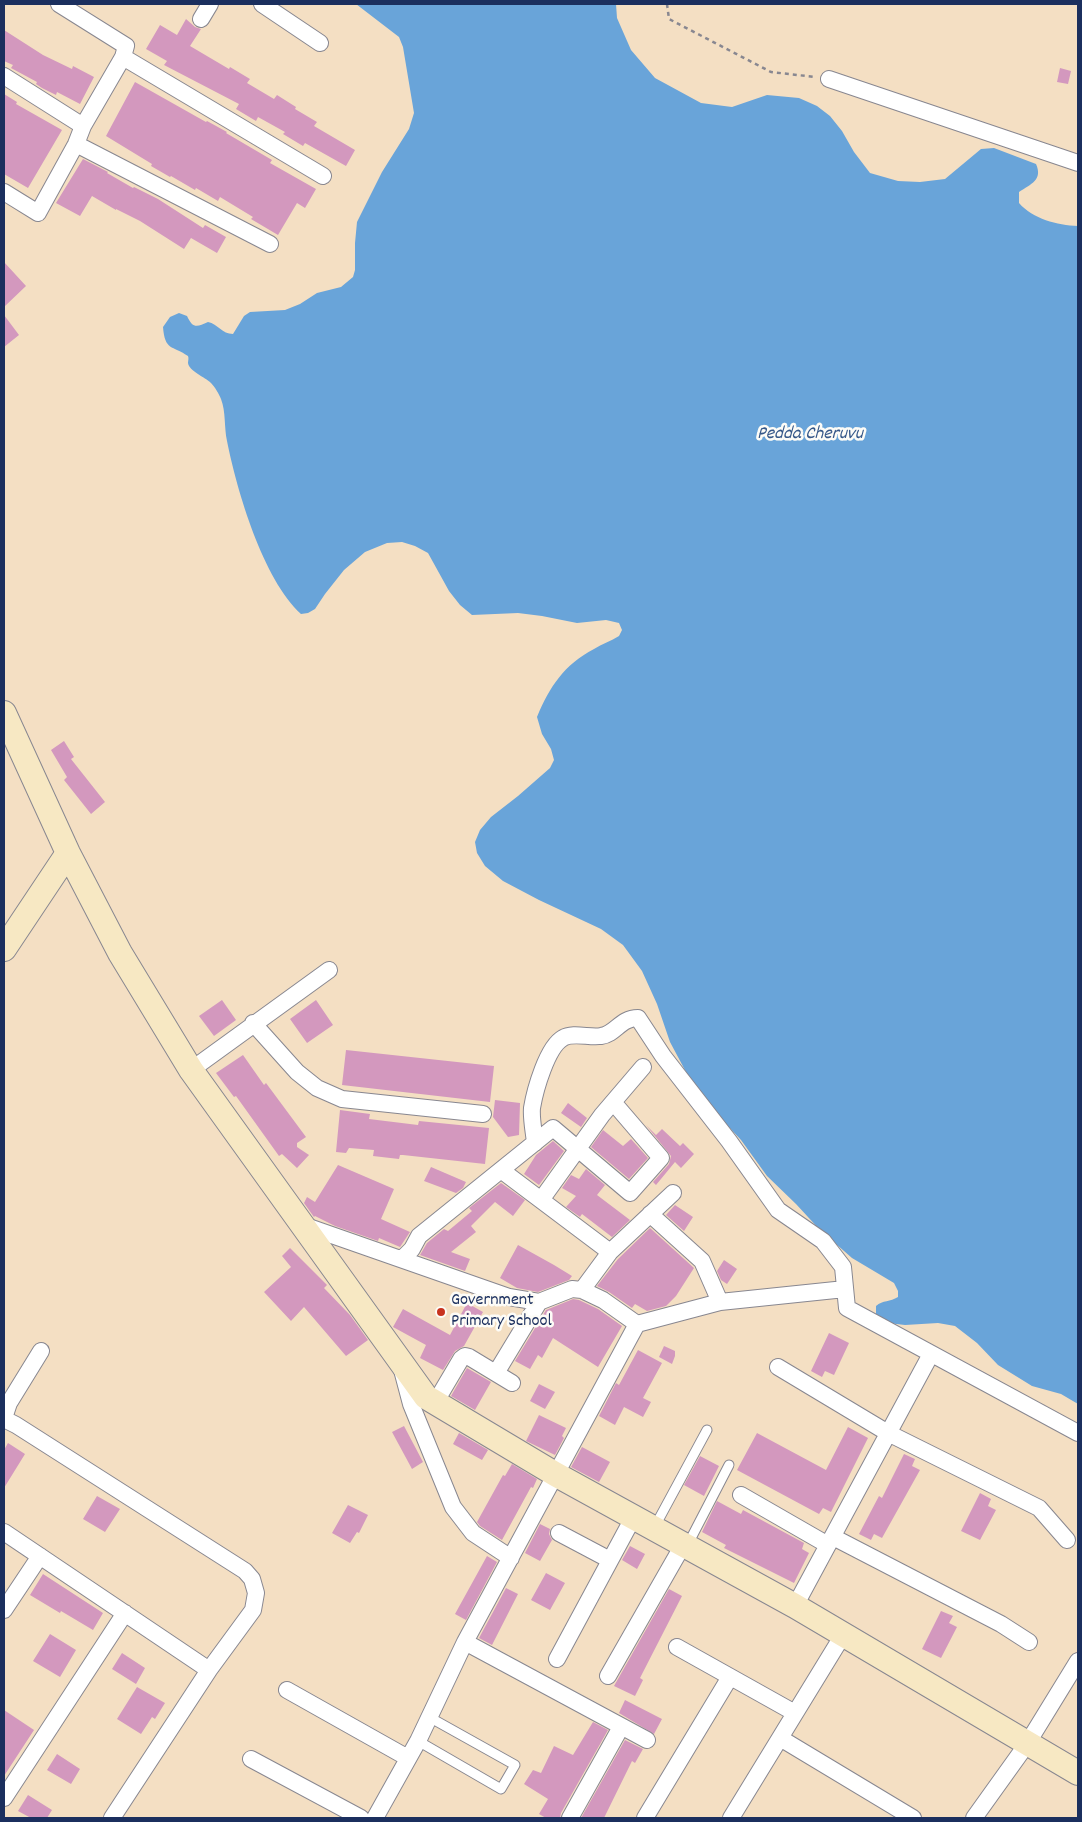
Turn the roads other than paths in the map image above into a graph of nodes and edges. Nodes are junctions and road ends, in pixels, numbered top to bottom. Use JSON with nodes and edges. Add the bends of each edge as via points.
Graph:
{"nodes":[{"id":1,"x":59,"y":4,"type":"edge"},
{"id":2,"x":210,"y":4,"type":"edge"},
{"id":3,"x":262,"y":4,"type":"edge"},
{"id":4,"x":201,"y":19,"type":"dead end"},
{"id":5,"x":320,"y":44,"type":"dead end"},
{"id":6,"x":122,"y":57,"type":"junction"},
{"id":7,"x":4,"y":76,"type":"edge"},
{"id":8,"x":829,"y":79,"type":"road end"},
{"id":9,"x":83,"y":126,"type":"junction"},
{"id":10,"x":76,"y":144,"type":"junction"},
{"id":11,"x":1078,"y":163,"type":"edge"},
{"id":12,"x":323,"y":176,"type":"dead end"},
{"id":13,"x":4,"y":192,"type":"edge"},
{"id":14,"x":270,"y":244,"type":"dead end"},
{"id":15,"x":4,"y":713,"type":"edge"},
{"id":16,"x":65,"y":844,"type":"junction"},
{"id":17,"x":4,"y":921,"type":"edge"},
{"id":18,"x":4,"y":950,"type":"edge"},
{"id":19,"x":329,"y":970,"type":"dead end"},
{"id":20,"x":253,"y":1024,"type":"junction"},
{"id":21,"x":644,"y":1067,"type":"dead end"},
{"id":22,"x":191,"y":1070,"type":"junction"},
{"id":23,"x":613,"y":1102,"type":"junction"},
{"id":24,"x":483,"y":1114,"type":"dead end"},
{"id":25,"x":535,"y":1143,"type":"junction"},
{"id":26,"x":578,"y":1149,"type":"junction"},
{"id":27,"x":501,"y":1170,"type":"junction"},
{"id":28,"x":673,"y":1193,"type":"dead end"},
{"id":29,"x":541,"y":1200,"type":"junction"},
{"id":30,"x":650,"y":1214,"type":"junction"},
{"id":31,"x":304,"y":1225,"type":"junction"},
{"id":32,"x":610,"y":1252,"type":"junction"},
{"id":33,"x":402,"y":1259,"type":"junction"},
{"id":34,"x":845,"y":1289,"type":"junction"},
{"id":35,"x":582,"y":1290,"type":"junction"},
{"id":36,"x":538,"y":1302,"type":"junction"},
{"id":37,"x":720,"y":1302,"type":"junction"},
{"id":38,"x":637,"y":1324,"type":"junction"},
{"id":39,"x":41,"y":1351,"type":"dead end"},
{"id":40,"x":931,"y":1354,"type":"junction"},
{"id":41,"x":399,"y":1360,"type":"junction"},
{"id":42,"x":778,"y":1367,"type":"dead end"},
{"id":43,"x":496,"y":1373,"type":"junction"},
{"id":44,"x":512,"y":1383,"type":"dead end"},
{"id":45,"x":436,"y":1403,"type":"junction"},
{"id":46,"x":4,"y":1419,"type":"edge"},
{"id":47,"x":708,"y":1430,"type":"dead end"},
{"id":48,"x":1078,"y":1433,"type":"edge"},
{"id":49,"x":888,"y":1434,"type":"junction"},
{"id":50,"x":729,"y":1464,"type":"dead end"},
{"id":51,"x":555,"y":1474,"type":"junction"},
{"id":52,"x":741,"y":1495,"type":"dead end"},
{"id":53,"x":633,"y":1518,"type":"junction"},
{"id":54,"x":653,"y":1529,"type":"junction"},
{"id":55,"x":4,"y":1532,"type":"edge"},
{"id":56,"x":559,"y":1533,"type":"dead end"},
{"id":57,"x":1067,"y":1540,"type":"dead end"},
{"id":58,"x":830,"y":1541,"type":"junction"},
{"id":59,"x":685,"y":1546,"type":"junction"},
{"id":60,"x":40,"y":1556,"type":"junction"},
{"id":61,"x":511,"y":1558,"type":"junction"},
{"id":62,"x":610,"y":1560,"type":"junction"},
{"id":63,"x":795,"y":1606,"type":"junction"},
{"id":64,"x":4,"y":1610,"type":"edge"},
{"id":65,"x":125,"y":1613,"type":"junction"},
{"id":66,"x":843,"y":1635,"type":"junction"},
{"id":67,"x":465,"y":1642,"type":"junction"},
{"id":68,"x":1029,"y":1642,"type":"dead end"},
{"id":69,"x":678,"y":1647,"type":"dead end"},
{"id":70,"x":558,"y":1659,"type":"dead end"},
{"id":71,"x":1078,"y":1661,"type":"edge"},
{"id":72,"x":209,"y":1670,"type":"junction"},
{"id":73,"x":608,"y":1676,"type":"dead end"},
{"id":74,"x":730,"y":1677,"type":"junction"},
{"id":75,"x":287,"y":1690,"type":"dead end"},
{"id":76,"x":795,"y":1713,"type":"junction"},
{"id":77,"x":430,"y":1717,"type":"junction"},
{"id":78,"x":621,"y":1727,"type":"junction"},
{"id":79,"x":780,"y":1738,"type":"junction"},
{"id":80,"x":647,"y":1740,"type":"dead end"},
{"id":81,"x":418,"y":1741,"type":"junction"},
{"id":82,"x":1027,"y":1744,"type":"junction"},
{"id":83,"x":408,"y":1758,"type":"junction"},
{"id":84,"x":252,"y":1759,"type":"dead end"},
{"id":85,"x":1078,"y":1773,"type":"edge"},
{"id":86,"x":4,"y":1798,"type":"edge"},
{"id":87,"x":112,"y":1818,"type":"edge"},
{"id":88,"x":361,"y":1818,"type":"edge"},
{"id":89,"x":375,"y":1818,"type":"edge"},
{"id":90,"x":570,"y":1818,"type":"edge"},
{"id":91,"x":645,"y":1818,"type":"edge"},
{"id":92,"x":731,"y":1818,"type":"edge"},
{"id":93,"x":913,"y":1818,"type":"edge"},
{"id":94,"x":974,"y":1818,"type":"edge"}],
"edges":[{"from":1,"to":6,"type":"street","via":[[126,46]]},
{"from":2,"to":4,"type":"street"},
{"from":3,"to":5,"type":"street"},
{"from":6,"to":9,"type":"street"},
{"from":6,"to":12,"type":"street"},
{"from":7,"to":9,"type":"street"},
{"from":8,"to":11,"type":"street"},
{"from":9,"to":10,"type":"street"},
{"from":10,"to":13,"type":"street","via":[[38,213]]},
{"from":10,"to":14,"type":"street"},
{"from":15,"to":16,"type":"street"},
{"from":16,"to":17,"type":"street"},
{"from":16,"to":18,"type":"street"},
{"from":16,"to":22,"type":"street","via":[[120,953]]},
{"from":19,"to":20,"type":"street"},
{"from":20,"to":22,"type":"street"},
{"from":20,"to":24,"type":"street","via":[[297,1072],[317,1088],[342,1099]]},
{"from":21,"to":23,"type":"street"},
{"from":22,"to":31,"type":"street"},
{"from":23,"to":26,"type":"street"},
{"from":23,"to":26,"type":"street","via":[[661,1158],[630,1193]]},
{"from":25,"to":26,"type":"street","via":[[553,1128]]},
{"from":25,"to":27,"type":"street"},
{"from":25,"to":34,"type":"street","via":[[532,1109],[552,1047],[564,1037],[603,1036],[629,1018],[638,1018],[778,1210],[823,1241],[842,1267]]},
{"from":26,"to":29,"type":"street"},
{"from":27,"to":29,"type":"street"},
{"from":27,"to":33,"type":"street","via":[[419,1236]]},
{"from":28,"to":30,"type":"street"},
{"from":29,"to":32,"type":"street"},
{"from":30,"to":32,"type":"street"},
{"from":30,"to":37,"type":"street","via":[[702,1261]]},
{"from":31,"to":33,"type":"street"},
{"from":31,"to":41,"type":"street"},
{"from":32,"to":35,"type":"street"},
{"from":33,"to":36,"type":"street","via":[[509,1297]]},
{"from":34,"to":37,"type":"street"},
{"from":34,"to":40,"type":"street","via":[[846,1308]]},
{"from":35,"to":36,"type":"street","via":[[572,1289]]},
{"from":35,"to":38,"type":"street","via":[[603,1300]]},
{"from":36,"to":43,"type":"street"},
{"from":37,"to":38,"type":"street"},
{"from":38,"to":51,"type":"street"},
{"from":39,"to":46,"type":"street","via":[[9,1403]]},
{"from":40,"to":48,"type":"street"},
{"from":40,"to":49,"type":"street"},
{"from":41,"to":45,"type":"street","via":[[426,1397]]},
{"from":41,"to":61,"type":"street","via":[[410,1404],[453,1507],[473,1533]]},
{"from":42,"to":49,"type":"street"},
{"from":43,"to":44,"type":"street"},
{"from":43,"to":45,"type":"street","via":[[465,1356]]},
{"from":45,"to":51,"type":"street"},
{"from":46,"to":72,"type":"street","via":[[252,1579],[256,1593],[253,1610]]},
{"from":47,"to":54,"type":"lane"},
{"from":49,"to":57,"type":"street","via":[[1039,1508]]},
{"from":49,"to":58,"type":"street"},
{"from":50,"to":59,"type":"lane"},
{"from":51,"to":53,"type":"street"},
{"from":51,"to":61,"type":"street"},
{"from":52,"to":58,"type":"street"},
{"from":53,"to":54,"type":"street"},
{"from":53,"to":62,"type":"street"},
{"from":54,"to":59,"type":"street"},
{"from":55,"to":60,"type":"street"},
{"from":56,"to":62,"type":"street"},
{"from":58,"to":63,"type":"street"},
{"from":58,"to":68,"type":"street","via":[[1001,1624]]},
{"from":59,"to":63,"type":"street"},
{"from":59,"to":73,"type":"street"},
{"from":60,"to":64,"type":"street"},
{"from":60,"to":65,"type":"street"},
{"from":61,"to":67,"type":"street"},
{"from":62,"to":70,"type":"street"},
{"from":63,"to":66,"type":"street"},
{"from":65,"to":72,"type":"street"},
{"from":65,"to":86,"type":"street"},
{"from":66,"to":76,"type":"street"},
{"from":66,"to":82,"type":"street"},
{"from":67,"to":77,"type":"street"},
{"from":67,"to":78,"type":"street"},
{"from":69,"to":74,"type":"street"},
{"from":71,"to":82,"type":"street"},
{"from":72,"to":87,"type":"street"},
{"from":74,"to":76,"type":"street"},
{"from":74,"to":91,"type":"street"},
{"from":75,"to":83,"type":"street"},
{"from":76,"to":79,"type":"street"},
{"from":77,"to":81,"type":"street"},
{"from":77,"to":81,"type":"lane","via":[[515,1765],[501,1788]]},
{"from":78,"to":80,"type":"street"},
{"from":78,"to":90,"type":"street"},
{"from":79,"to":92,"type":"street"},
{"from":79,"to":93,"type":"street"},
{"from":81,"to":83,"type":"street"},
{"from":82,"to":85,"type":"street"},
{"from":82,"to":94,"type":"street"},
{"from":83,"to":89,"type":"street"},
{"from":84,"to":88,"type":"street"}]}
